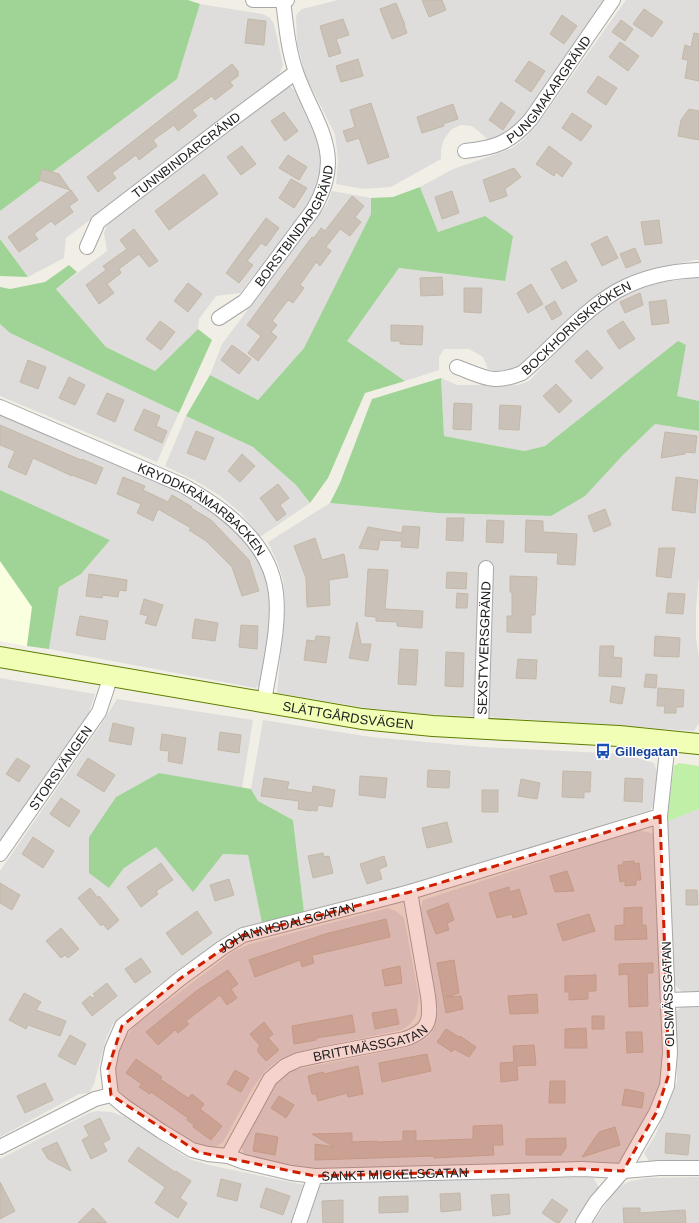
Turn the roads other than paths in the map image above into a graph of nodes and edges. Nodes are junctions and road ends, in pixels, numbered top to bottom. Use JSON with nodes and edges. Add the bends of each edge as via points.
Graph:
{"nodes":[{"id":1,"x":253,"y":0,"type":"edge"},
{"id":2,"x":283,"y":0,"type":"edge"},
{"id":3,"x":287,"y":0,"type":"edge"},
{"id":4,"x":613,"y":0,"type":"edge"},
{"id":5,"x":296,"y":72,"type":"junction"},
{"id":6,"x":465,"y":151,"type":"dead end"},
{"id":7,"x":87,"y":247,"type":"dead end"},
{"id":8,"x":699,"y":270,"type":"edge"},
{"id":9,"x":219,"y":318,"type":"dead end"},
{"id":10,"x":457,"y":367,"type":"dead end"},
{"id":11,"x":0,"y":407,"type":"edge"},
{"id":12,"x":486,"y":568,"type":"dead end"},
{"id":13,"x":0,"y":656,"type":"edge"},
{"id":14,"x":110,"y":676,"type":"junction"},
{"id":15,"x":264,"y":702,"type":"junction"},
{"id":16,"x":481,"y":729,"type":"junction"},
{"id":17,"x":668,"y":741,"type":"junction"},
{"id":18,"x":699,"y":744,"type":"edge"},
{"id":19,"x":660,"y":816,"type":"junction"},
{"id":20,"x":0,"y":854,"type":"edge"},
{"id":21,"x":410,"y":892,"type":"junction"},
{"id":22,"x":699,"y":999,"type":"edge"},
{"id":23,"x":668,"y":1000,"type":"junction"},
{"id":24,"x":111,"y":1095,"type":"junction"},
{"id":25,"x":0,"y":1147,"type":"edge"},
{"id":26,"x":228,"y":1156,"type":"junction"},
{"id":27,"x":699,"y":1168,"type":"edge"},
{"id":28,"x":623,"y":1171,"type":"junction"},
{"id":29,"x":315,"y":1176,"type":"junction"},
{"id":30,"x":299,"y":1223,"type":"edge"},
{"id":31,"x":583,"y":1223,"type":"edge"}],
"edges":[{"from":1,"to":2,"type":"street"},
{"from":2,"to":3,"type":"street"},
{"from":2,"to":5,"type":"street","name":"BORSTBINDARGRÄND","via":[[288,41]]},
{"from":4,"to":6,"type":"street","name":"PUNGMAKARGRÄND","via":[[523,128],[511,139],[496,146]]},
{"from":5,"to":7,"type":"street","name":"TUNNBINDARGRÄND","via":[[98,222]]},
{"from":5,"to":9,"type":"street","name":"BORSTBINDARGRÄND","via":[[325,140],[328,162],[326,184],[313,210],[245,301]]},
{"from":8,"to":10,"type":"street","name":"BOCKHORNSKRÖKEN","via":[[651,277],[617,292],[589,312],[522,373],[501,380]]},
{"from":11,"to":15,"type":"street","name":"KRYDDKRÄMARBACKEN","via":[[182,484],[226,512],[251,537],[271,572],[276,594],[276,619]]},
{"from":12,"to":16,"type":"street","name":"SEXSTYVERSGRÄND"},
{"from":13,"to":14,"type":"street","name":"SLÄTTGÅRDSVÄGEN"},
{"from":14,"to":15,"type":"street","name":"SLÄTTGÅRDSVÄGEN"},
{"from":14,"to":20,"type":"street","name":"STORSVÄNGEN","via":[[99,712]]},
{"from":15,"to":16,"type":"street","name":"SLÄTTGÅRDSVÄGEN","via":[[362,719]]},
{"from":16,"to":17,"type":"street","name":"SLÄTTGÅRDSVÄGEN"},
{"from":17,"to":18,"type":"street","name":"SLÄTTGÅRDSVÄGEN"},
{"from":17,"to":19,"type":"street","name":"OLSMÄSSGATAN"},
{"from":19,"to":21,"type":"street","name":"JOHANNISDALSGATAN"},
{"from":19,"to":23,"type":"street","name":"OLSMÄSSGATAN"},
{"from":21,"to":24,"type":"street","name":"JOHANNISDALSGATAN","via":[[243,935],[222,948],[122,1026],[112,1049],[108,1069]]},
{"from":21,"to":26,"type":"street","name":"BRITTMÄSSGATAN","via":[[430,1012],[429,1020],[423,1029],[405,1039],[298,1060],[285,1066],[270,1080]]},
{"from":22,"to":23,"type":"street"},
{"from":23,"to":28,"type":"street","name":"OLSMÄSSGATAN","via":[[670,1053],[667,1086],[656,1113]]},
{"from":24,"to":25,"type":"street","via":[[95,1099]]},
{"from":24,"to":26,"type":"street","name":"SANKT MICKELSGATAN","via":[[160,1131],[192,1150]]},
{"from":26,"to":29,"type":"street","name":"SANKT MICKELSGATAN","via":[[256,1165]]},
{"from":27,"to":28,"type":"street","name":"SANKT MICKELSGATAN"},
{"from":28,"to":29,"type":"street","name":"SANKT MICKELSGATAN","via":[[582,1168]]},
{"from":28,"to":31,"type":"street","name":"OLSMÄSSGATAN","via":[[596,1202]]},
{"from":29,"to":30,"type":"street"}]}
